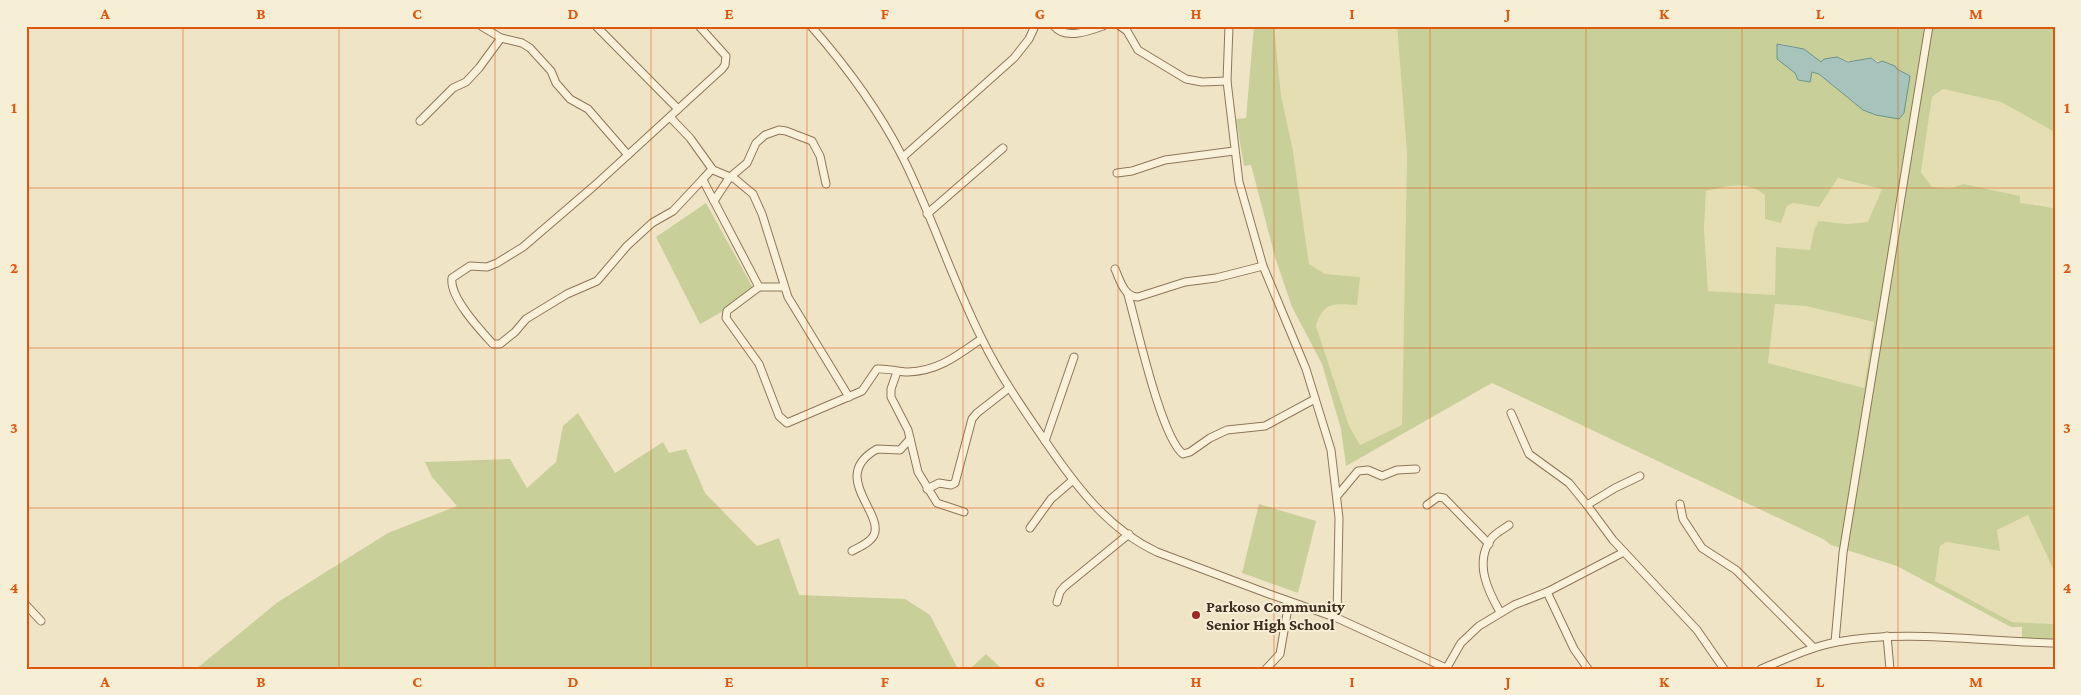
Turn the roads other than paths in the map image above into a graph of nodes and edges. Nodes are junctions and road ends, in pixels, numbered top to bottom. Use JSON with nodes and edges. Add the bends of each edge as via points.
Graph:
{"nodes":[{"id":1,"x":481,"y":26,"type":"edge"},
{"id":2,"x":596,"y":26,"type":"edge"},
{"id":3,"x":699,"y":26,"type":"edge"},
{"id":4,"x":811,"y":26,"type":"edge"},
{"id":5,"x":1035,"y":26,"type":"edge"},
{"id":6,"x":1054,"y":26,"type":"edge"},
{"id":7,"x":1103,"y":26,"type":"edge"},
{"id":8,"x":1120,"y":26,"type":"edge"},
{"id":9,"x":1229,"y":26,"type":"edge"},
{"id":10,"x":1929,"y":26,"type":"edge"},
{"id":11,"x":501,"y":38,"type":"junction"},
{"id":12,"x":1227,"y":81,"type":"junction"},
{"id":13,"x":678,"y":109,"type":"junction"},
{"id":14,"x":670,"y":116,"type":"junction"},
{"id":15,"x":420,"y":121,"type":"dead end"},
{"id":16,"x":1003,"y":148,"type":"dead end"},
{"id":17,"x":1234,"y":151,"type":"junction"},
{"id":18,"x":628,"y":155,"type":"junction"},
{"id":19,"x":903,"y":157,"type":"junction"},
{"id":20,"x":712,"y":169,"type":"junction"},
{"id":21,"x":1117,"y":173,"type":"dead end"},
{"id":22,"x":731,"y":176,"type":"junction"},
{"id":23,"x":704,"y":179,"type":"junction"},
{"id":24,"x":826,"y":184,"type":"dead end"},
{"id":25,"x":714,"y":201,"type":"junction"},
{"id":26,"x":927,"y":214,"type":"junction"},
{"id":27,"x":1263,"y":266,"type":"junction"},
{"id":28,"x":1115,"y":269,"type":"dead end"},
{"id":29,"x":760,"y":287,"type":"junction"},
{"id":30,"x":784,"y":287,"type":"junction"},
{"id":31,"x":1128,"y":295,"type":"junction"},
{"id":32,"x":982,"y":339,"type":"junction"},
{"id":33,"x":1074,"y":357,"type":"dead end"},
{"id":34,"x":897,"y":372,"type":"junction"},
{"id":35,"x":1009,"y":388,"type":"junction"},
{"id":36,"x":849,"y":397,"type":"junction"},
{"id":37,"x":1315,"y":399,"type":"junction"},
{"id":38,"x":1512,"y":413,"type":"dead end"},
{"id":39,"x":910,"y":439,"type":"junction"},
{"id":40,"x":1045,"y":441,"type":"junction"},
{"id":41,"x":1416,"y":469,"type":"dead end"},
{"id":42,"x":1640,"y":476,"type":"dead end"},
{"id":43,"x":1073,"y":480,"type":"junction"},
{"id":44,"x":927,"y":489,"type":"junction"},
{"id":45,"x":1337,"y":496,"type":"junction"},
{"id":46,"x":1680,"y":504,"type":"dead end"},
{"id":47,"x":1427,"y":505,"type":"dead end"},
{"id":48,"x":1587,"y":506,"type":"junction"},
{"id":49,"x":964,"y":512,"type":"dead end"},
{"id":50,"x":1509,"y":524,"type":"dead end"},
{"id":51,"x":1030,"y":528,"type":"dead end"},
{"id":52,"x":1129,"y":534,"type":"junction"},
{"id":53,"x":1489,"y":544,"type":"junction"},
{"id":54,"x":852,"y":551,"type":"dead end"},
{"id":55,"x":1624,"y":552,"type":"junction"},
{"id":56,"x":1547,"y":592,"type":"junction"},
{"id":57,"x":1057,"y":602,"type":"dead end"},
{"id":58,"x":1289,"y":602,"type":"junction"},
{"id":59,"x":26,"y":605,"type":"edge"},
{"id":60,"x":1500,"y":612,"type":"junction"},
{"id":61,"x":1337,"y":618,"type":"junction"},
{"id":62,"x":41,"y":621,"type":"dead end"},
{"id":63,"x":1886,"y":636,"type":"junction"},
{"id":64,"x":1835,"y":642,"type":"junction"},
{"id":65,"x":2055,"y":643,"type":"edge"},
{"id":66,"x":1813,"y":647,"type":"junction"},
{"id":67,"x":1447,"y":668,"type":"edge"},
{"id":68,"x":1266,"y":669,"type":"edge"},
{"id":69,"x":1588,"y":669,"type":"edge"},
{"id":70,"x":1724,"y":669,"type":"edge"},
{"id":71,"x":1761,"y":669,"type":"edge"},
{"id":72,"x":1890,"y":669,"type":"edge"}],
"edges":[{"from":1,"to":11,"type":"street"},
{"from":2,"to":13,"type":"street"},
{"from":3,"to":13,"type":"street","via":[[722,51],[726,61],[722,69]]},
{"from":4,"to":19,"type":"street","via":[[863,91]]},
{"from":5,"to":19,"type":"street","via":[[1014,58]]},
{"from":6,"to":7,"type":"street","via":[[1062,32],[1081,33]]},
{"from":8,"to":12,"type":"street","via":[[1127,31],[1138,50],[1186,79]]},
{"from":9,"to":12,"type":"street"},
{"from":10,"to":64,"type":"street","via":[[1843,553]]},
{"from":11,"to":15,"type":"street","via":[[466,82],[453,88]]},
{"from":11,"to":18,"type":"street","via":[[530,48],[570,100],[588,109]]},
{"from":12,"to":17,"type":"street"},
{"from":13,"to":14,"type":"street"},
{"from":14,"to":18,"type":"street"},
{"from":14,"to":20,"type":"street"},
{"from":16,"to":26,"type":"street"},
{"from":17,"to":21,"type":"street","via":[[1166,160]]},
{"from":17,"to":27,"type":"street"},
{"from":18,"to":23,"type":"street","via":[[514,253],[487,267],[470,266],[452,278],[452,288],[460,302],[493,344],[500,344],[526,318],[594,283],[627,246],[652,223],[673,210]]},
{"from":19,"to":26,"type":"street"},
{"from":20,"to":22,"type":"street"},
{"from":20,"to":23,"type":"street"},
{"from":22,"to":24,"type":"street","via":[[747,163],[760,138],[771,131],[786,130],[812,141],[817,148]]},
{"from":22,"to":25,"type":"street"},
{"from":22,"to":30,"type":"street","via":[[749,189],[756,200]]},
{"from":23,"to":25,"type":"street"},
{"from":25,"to":29,"type":"street"},
{"from":26,"to":32,"type":"street"},
{"from":27,"to":31,"type":"street","via":[[1185,282],[1138,297]]},
{"from":27,"to":37,"type":"street"},
{"from":28,"to":31,"type":"street"},
{"from":29,"to":30,"type":"street"},
{"from":29,"to":36,"type":"street","via":[[727,311],[726,318],[759,364],[783,421],[790,422]]},
{"from":30,"to":36,"type":"street"},
{"from":31,"to":37,"type":"street","via":[[1165,425],[1182,454],[1227,430],[1265,426]]},
{"from":32,"to":34,"type":"street","via":[[939,367]]},
{"from":32,"to":35,"type":"street"},
{"from":33,"to":40,"type":"street"},
{"from":34,"to":36,"type":"street","via":[[877,370],[862,392]]},
{"from":34,"to":39,"type":"street","via":[[891,397]]},
{"from":35,"to":40,"type":"street"},
{"from":35,"to":44,"type":"street","via":[[972,419],[955,483],[939,483]]},
{"from":37,"to":45,"type":"street","via":[[1330,443]]},
{"from":38,"to":48,"type":"street","via":[[1529,454],[1569,483]]},
{"from":39,"to":44,"type":"street","via":[[914,461]]},
{"from":39,"to":54,"type":"street","via":[[900,450],[877,449],[862,462],[858,478],[860,493],[875,531],[871,539]]},
{"from":40,"to":43,"type":"street"},
{"from":41,"to":45,"type":"street","via":[[1397,470],[1382,476],[1368,470],[1358,472]]},
{"from":42,"to":48,"type":"street"},
{"from":43,"to":51,"type":"street","via":[[1051,499]]},
{"from":43,"to":52,"type":"street","via":[[1098,511]]},
{"from":44,"to":49,"type":"street","via":[[937,503]]},
{"from":45,"to":61,"type":"street","via":[[1340,518]]},
{"from":46,"to":66,"type":"street","via":[[1684,519],[1702,548],[1736,570]]},
{"from":47,"to":53,"type":"street","via":[[1438,496],[1444,498]]},
{"from":48,"to":55,"type":"street"},
{"from":50,"to":53,"type":"street"},
{"from":52,"to":57,"type":"street","via":[[1064,587]]},
{"from":52,"to":58,"type":"street","via":[[1157,552]]},
{"from":53,"to":60,"type":"street","via":[[1484,580]]},
{"from":55,"to":56,"type":"street"},
{"from":55,"to":70,"type":"street","via":[[1696,630]]},
{"from":56,"to":60,"type":"street"},
{"from":56,"to":69,"type":"street","via":[[1574,649]]},
{"from":58,"to":61,"type":"street"},
{"from":58,"to":68,"type":"street","via":[[1280,654]]},
{"from":59,"to":62,"type":"street"},
{"from":60,"to":67,"type":"street","via":[[1472,631]]},
{"from":61,"to":67,"type":"street"},
{"from":63,"to":64,"type":"street"},
{"from":63,"to":65,"type":"street"},
{"from":63,"to":72,"type":"street"},
{"from":64,"to":66,"type":"street"},
{"from":66,"to":71,"type":"street"}]}
